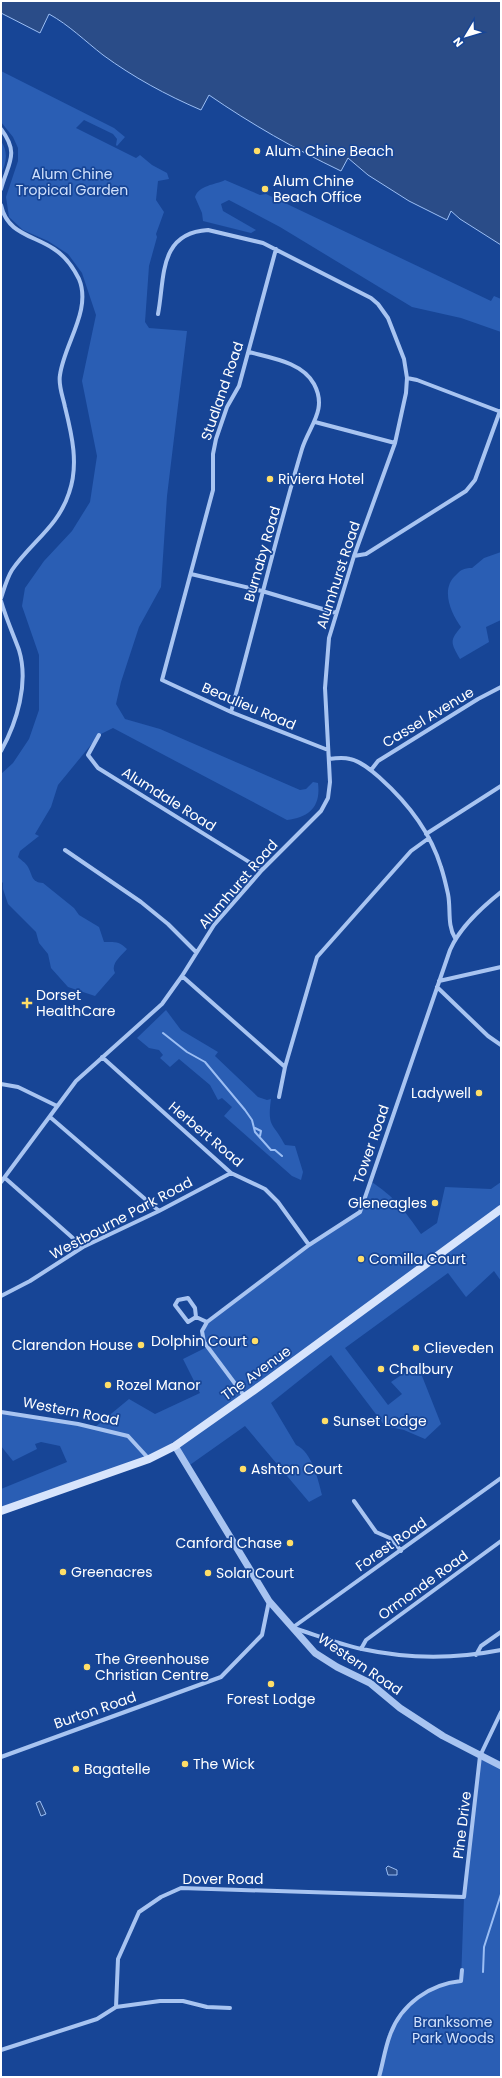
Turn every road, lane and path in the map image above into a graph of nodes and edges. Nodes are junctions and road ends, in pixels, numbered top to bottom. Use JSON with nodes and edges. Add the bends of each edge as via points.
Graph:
{"nodes":[{"id":1,"x":1,"y":129,"type":"edge"},
{"id":2,"x":1,"y":189,"type":"edge"},
{"id":3,"x":1,"y":205,"type":"edge"},
{"id":4,"x":276,"y":249,"type":"junction"},
{"id":5,"x":158,"y":314,"type":"dead end"},
{"id":6,"x":248,"y":352,"type":"junction"},
{"id":7,"x":407,"y":378,"type":"junction"},
{"id":8,"x":500,"y":411,"type":"edge"},
{"id":9,"x":315,"y":422,"type":"junction"},
{"id":10,"x":394,"y":443,"type":"junction"},
{"id":11,"x":354,"y":556,"type":"junction"},
{"id":12,"x":191,"y":574,"type":"junction"},
{"id":13,"x":262,"y":591,"type":"junction"},
{"id":14,"x":1,"y":599,"type":"edge"},
{"id":15,"x":336,"y":613,"type":"junction"},
{"id":16,"x":162,"y":680,"type":"joint"},
{"id":17,"x":501,"y":687,"type":"edge"},
{"id":18,"x":231,"y":712,"type":"junction"},
{"id":19,"x":99,"y":735,"type":"dead end"},
{"id":20,"x":328,"y":750,"type":"junction"},
{"id":21,"x":1,"y":751,"type":"edge"},
{"id":22,"x":329,"y":759,"type":"junction"},
{"id":23,"x":371,"y":770,"type":"junction"},
{"id":24,"x":501,"y":786,"type":"edge"},
{"id":25,"x":427,"y":836,"type":"junction"},
{"id":26,"x":65,"y":850,"type":"dead end"},
{"id":27,"x":262,"y":870,"type":"junction"},
{"id":28,"x":501,"y":892,"type":"edge"},
{"id":29,"x":455,"y":938,"type":"junction"},
{"id":30,"x":196,"y":952,"type":"junction"},
{"id":31,"x":501,"y":967,"type":"edge"},
{"id":32,"x":182,"y":976,"type":"junction"},
{"id":33,"x":439,"y":981,"type":"junction"},
{"id":34,"x":437,"y":987,"type":"junction"},
{"id":35,"x":501,"y":1045,"type":"edge"},
{"id":36,"x":102,"y":1057,"type":"junction"},
{"id":37,"x":285,"y":1067,"type":"junction"},
{"id":38,"x":1,"y":1084,"type":"edge"},
{"id":39,"x":279,"y":1097,"type":"dead end"},
{"id":40,"x":57,"y":1106,"type":"junction"},
{"id":41,"x":50,"y":1117,"type":"junction"},
{"id":42,"x":231,"y":1173,"type":"junction"},
{"id":43,"x":5,"y":1178,"type":"junction"},
{"id":44,"x":1,"y":1182,"type":"edge"},
{"id":45,"x":501,"y":1209,"type":"edge"},
{"id":46,"x":159,"y":1211,"type":"junction"},
{"id":47,"x":309,"y":1245,"type":"junction"},
{"id":48,"x":83,"y":1247,"type":"junction"},
{"id":49,"x":1,"y":1296,"type":"edge"},
{"id":50,"x":196,"y":1317,"type":"junction"},
{"id":51,"x":207,"y":1322,"type":"junction"},
{"id":52,"x":245,"y":1397,"type":"junction"},
{"id":53,"x":1,"y":1412,"type":"edge"},
{"id":54,"x":175,"y":1446,"type":"junction"},
{"id":55,"x":149,"y":1459,"type":"junction"},
{"id":56,"x":501,"y":1478,"type":"edge"},
{"id":57,"x":354,"y":1501,"type":"dead end"},
{"id":58,"x":1,"y":1511,"type":"edge"},
{"id":59,"x":501,"y":1541,"type":"edge"},
{"id":60,"x":401,"y":1551,"type":"junction"},
{"id":61,"x":269,"y":1601,"type":"junction"},
{"id":62,"x":292,"y":1628,"type":"junction"},
{"id":63,"x":501,"y":1632,"type":"edge"},
{"id":64,"x":361,"y":1649,"type":"junction"},
{"id":65,"x":501,"y":1650,"type":"edge"},
{"id":66,"x":476,"y":1655,"type":"junction"},
{"id":67,"x":501,"y":1712,"type":"edge"},
{"id":68,"x":480,"y":1756,"type":"junction"},
{"id":69,"x":1,"y":1757,"type":"edge"},
{"id":70,"x":501,"y":1766,"type":"edge"},
{"id":71,"x":464,"y":1897,"type":"joint"},
{"id":72,"x":462,"y":1970,"type":"dead end"},
{"id":73,"x":116,"y":2007,"type":"junction"},
{"id":74,"x":230,"y":2008,"type":"dead end"},
{"id":75,"x":1,"y":2050,"type":"edge"},
{"id":76,"x":379,"y":2077,"type":"edge"}],
"edges":[{"from":1,"to":2,"type":"street","via":[[9,140],[12,151],[11,164]]},
{"from":3,"to":14,"type":"street","via":[[9,224],[17,231],[55,249],[73,268],[80,281],[81,308],[62,361],[60,376],[74,450],[70,493],[57,520],[11,571]]},
{"from":4,"to":5,"type":"street","name":"Alumhurst Road","via":[[263,243],[210,230],[199,230],[184,237],[168,254],[164,265]]},
{"from":4,"to":6,"type":"street","name":"Studland Road"},
{"from":4,"to":7,"type":"street","name":"Alumhurst Road","via":[[355,289],[378,304],[398,339]]},
{"from":6,"to":9,"type":"street","name":"Burnaby Road","via":[[278,360],[306,373],[314,384],[320,402]]},
{"from":6,"to":12,"type":"street","name":"Studland Road","via":[[239,386],[227,407],[216,438],[213,454],[213,490]]},
{"from":7,"to":8,"type":"street"},
{"from":7,"to":10,"type":"street","name":"Alumhurst Road"},
{"from":8,"to":11,"type":"street","via":[[476,480],[466,491],[366,554]]},
{"from":9,"to":10,"type":"street"},
{"from":9,"to":13,"type":"street","name":"Burnaby Road","via":[[303,447]]},
{"from":10,"to":11,"type":"street","name":"Alumhurst Road"},
{"from":11,"to":15,"type":"street","name":"Alumhurst Road"},
{"from":12,"to":13,"type":"street"},
{"from":12,"to":16,"type":"street","name":"Studland Road"},
{"from":13,"to":15,"type":"street"},
{"from":13,"to":18,"type":"street","name":"Burnaby Road"},
{"from":14,"to":21,"type":"street","via":[[19,651],[22,681],[17,715]]},
{"from":15,"to":20,"type":"street","name":"Alumhurst Road","via":[[329,638],[325,688]]},
{"from":16,"to":18,"type":"street","name":"Beaulieu Road"},
{"from":17,"to":23,"type":"street","name":"Cassel Avenue","via":[[378,761]]},
{"from":18,"to":20,"type":"street","name":"Beaulieu Road"},
{"from":19,"to":27,"type":"street","name":"Alumdale Road","via":[[88,755],[98,768]]},
{"from":20,"to":22,"type":"street","name":"Alumhurst Road"},
{"from":22,"to":23,"type":"street","via":[[351,759]]},
{"from":22,"to":27,"type":"street","name":"Alumhurst Road","via":[[328,798],[321,811]]},
{"from":23,"to":25,"type":"street","via":[[407,804]]},
{"from":24,"to":25,"type":"street"},
{"from":25,"to":29,"type":"street","via":[[441,866],[448,894],[451,931]]},
{"from":25,"to":37,"type":"street","via":[[317,957]]},
{"from":26,"to":30,"type":"street","via":[[140,902],[168,924]]},
{"from":27,"to":30,"type":"street","name":"Alumhurst Road","via":[[214,925]]},
{"from":28,"to":29,"type":"street","via":[[486,904]]},
{"from":29,"to":33,"type":"street","name":"Tower Road"},
{"from":30,"to":32,"type":"street","name":"Alumhurst Road"},
{"from":31,"to":33,"type":"street"},
{"from":32,"to":36,"type":"street","name":"Alumhurst Road","via":[[162,1004]]},
{"from":32,"to":37,"type":"street"},
{"from":33,"to":34,"type":"street","name":"Tower Road"},
{"from":34,"to":35,"type":"street","via":[[488,1036]]},
{"from":34,"to":47,"type":"street","name":"Tower Road","via":[[360,1212]]},
{"from":36,"to":40,"type":"street","name":"Alumhurst Road","via":[[76,1081]]},
{"from":36,"to":42,"type":"street","name":"Herbert Road"},
{"from":37,"to":39,"type":"street"},
{"from":38,"to":40,"type":"street","via":[[18,1087]]},
{"from":40,"to":41,"type":"street","name":"Alumhurst Road"},
{"from":41,"to":43,"type":"street","name":"Alumhurst Road"},
{"from":41,"to":46,"type":"street"},
{"from":42,"to":46,"type":"street","name":"Westbourne Park Road"},
{"from":42,"to":47,"type":"street","name":"Herbert Road","via":[[265,1189],[278,1202]]},
{"from":43,"to":44,"type":"street","name":"Alumhurst Road"},
{"from":43,"to":48,"type":"street"},
{"from":45,"to":52,"type":"main road","name":"The Avenue"},
{"from":46,"to":48,"type":"street","name":"Westbourne Park Road"},
{"from":47,"to":51,"type":"street","name":"Tower Road"},
{"from":48,"to":49,"type":"street","name":"Westbourne Park Road"},
{"from":50,"to":50,"type":"street","via":[[188,1322],[175,1305],[178,1300],[188,1298],[195,1308]]},
{"from":50,"to":51,"type":"street"},
{"from":51,"to":52,"type":"street","via":[[202,1331],[204,1342]]},
{"from":52,"to":54,"type":"main road","name":"The Avenue"},
{"from":53,"to":55,"type":"street","name":"Western Road","via":[[78,1424],[128,1436]]},
{"from":54,"to":55,"type":"main road","name":"The Avenue"},
{"from":54,"to":61,"type":"street","name":"Western Road"},
{"from":55,"to":58,"type":"main road","name":"The Avenue"},
{"from":56,"to":60,"type":"street","name":"Forest Road"},
{"from":57,"to":60,"type":"street","via":[[376,1532],[392,1539]]},
{"from":59,"to":64,"type":"street","name":"Ormonde Road","via":[[366,1640]]},
{"from":60,"to":62,"type":"street","name":"Forest Road"},
{"from":61,"to":62,"type":"street","name":"Western Road"},
{"from":61,"to":69,"type":"street","name":"Burton Road","via":[[262,1635],[220,1677]]},
{"from":62,"to":64,"type":"street"},
{"from":62,"to":68,"type":"street","name":"Western Road","via":[[315,1653],[370,1683],[400,1708]]},
{"from":63,"to":66,"type":"street","via":[[481,1646]]},
{"from":64,"to":66,"type":"street","via":[[421,1658]]},
{"from":65,"to":66,"type":"street"},
{"from":67,"to":68,"type":"street","name":"Pine Drive"},
{"from":68,"to":70,"type":"street","name":"Western Road"},
{"from":68,"to":71,"type":"street","name":"Pine Drive"},
{"from":71,"to":73,"type":"street","name":"Dover Road","via":[[181,1888],[161,1897],[139,1912],[118,1959]]},
{"from":72,"to":76,"type":"street","via":[[461,1981],[433,1987],[417,1998],[400,2017],[390,2034]]},
{"from":73,"to":74,"type":"street","via":[[160,2001],[183,2001],[207,2007]]},
{"from":73,"to":75,"type":"street","via":[[97,2019]]}]}
